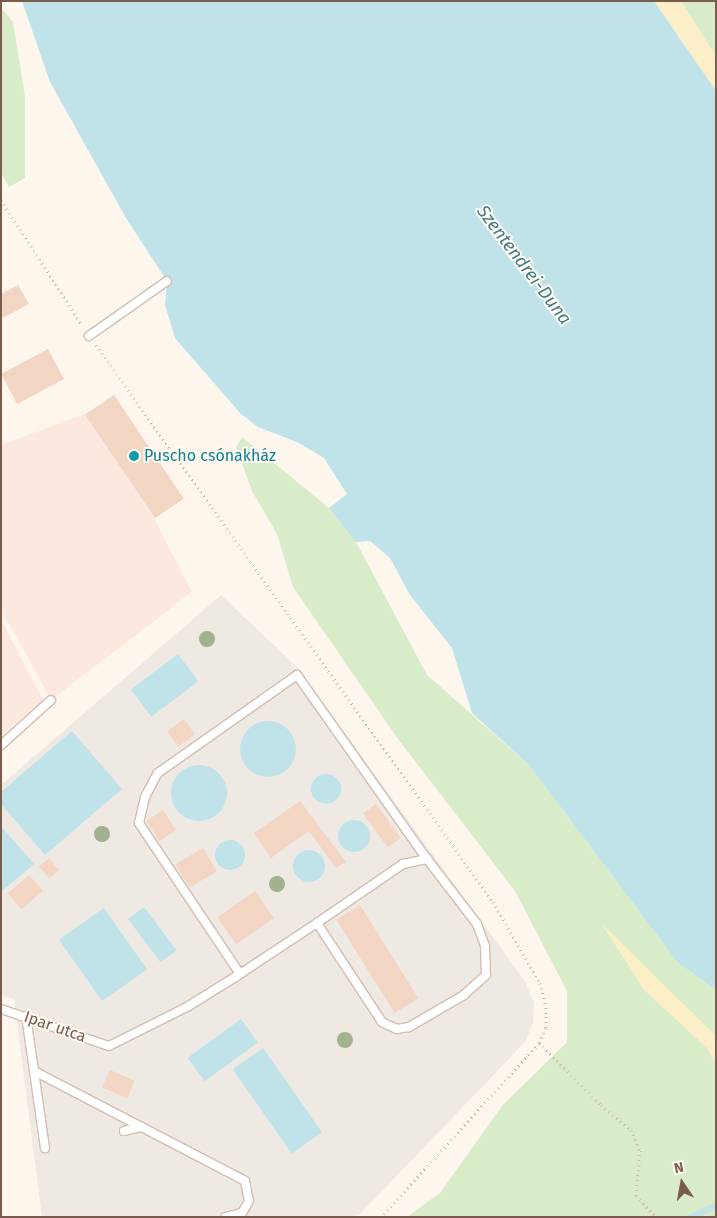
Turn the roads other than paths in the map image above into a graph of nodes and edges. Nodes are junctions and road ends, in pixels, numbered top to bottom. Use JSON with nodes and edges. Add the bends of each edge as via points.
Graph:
{"nodes":[{"id":1,"x":167,"y":281,"type":"dead end"},
{"id":2,"x":90,"y":336,"type":"road end"},
{"id":3,"x":51,"y":700,"type":"dead end"},
{"id":4,"x":1,"y":745,"type":"edge"},
{"id":5,"x":427,"y":859,"type":"junction"},
{"id":6,"x":317,"y":923,"type":"junction"},
{"id":7,"x":240,"y":974,"type":"junction"},
{"id":8,"x":1,"y":1010,"type":"edge"},
{"id":9,"x":26,"y":1016,"type":"junction"},
{"id":10,"x":34,"y":1071,"type":"junction"},
{"id":11,"x":142,"y":1127,"type":"junction"},
{"id":12,"x":124,"y":1131,"type":"dead end"},
{"id":13,"x":45,"y":1148,"type":"dead end"},
{"id":14,"x":226,"y":1217,"type":"edge"}],
"edges":[{"from":1,"to":2,"type":"lane"},
{"from":3,"to":4,"type":"lane"},
{"from":5,"to":6,"type":"lane","via":[[403,864]]},
{"from":5,"to":6,"type":"lane","via":[[477,924],[485,946],[486,975],[456,1000],[409,1027],[397,1029],[382,1022]]},
{"from":5,"to":7,"type":"lane","via":[[297,675],[158,773],[145,797],[139,823]]},
{"from":6,"to":7,"type":"lane"},
{"from":7,"to":9,"type":"lane","name":"Ipar utca","via":[[187,1007],[109,1046]]},
{"from":8,"to":9,"type":"lane","name":"Ipar utca"},
{"from":9,"to":10,"type":"lane"},
{"from":10,"to":11,"type":"lane"},
{"from":10,"to":13,"type":"lane"},
{"from":11,"to":12,"type":"lane"},
{"from":11,"to":14,"type":"lane","via":[[246,1180],[249,1201],[242,1213]]}]}
